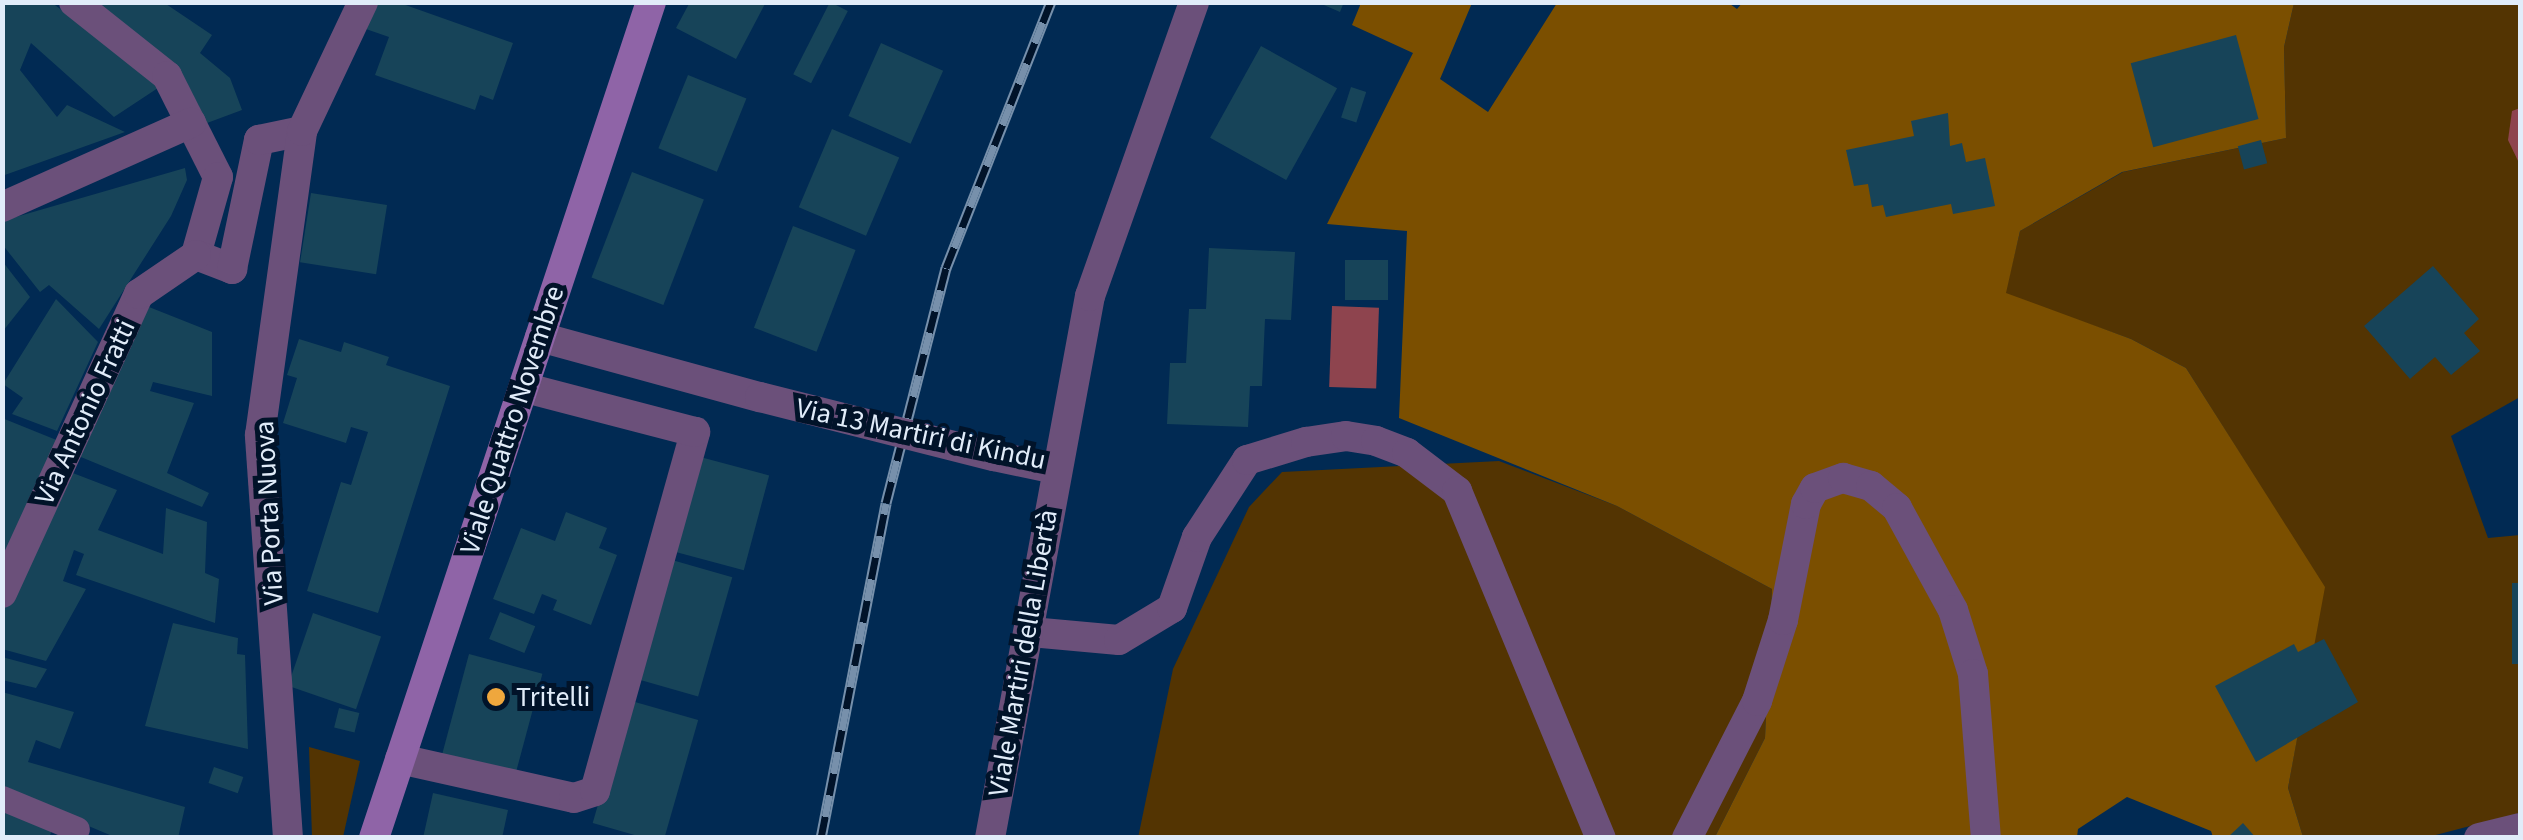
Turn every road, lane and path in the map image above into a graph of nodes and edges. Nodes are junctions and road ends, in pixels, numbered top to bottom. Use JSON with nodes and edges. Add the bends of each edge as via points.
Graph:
{"nodes":[{"id":1,"x":74,"y":2,"type":"edge"},
{"id":2,"x":363,"y":2,"type":"edge"},
{"id":3,"x":652,"y":2,"type":"edge"},
{"id":4,"x":1194,"y":2,"type":"edge"},
{"id":5,"x":191,"y":123,"type":"junction"},
{"id":6,"x":302,"y":131,"type":"junction"},
{"id":7,"x":2,"y":207,"type":"edge"},
{"id":8,"x":196,"y":255,"type":"junction"},
{"id":9,"x":540,"y":337,"type":"junction"},
{"id":10,"x":526,"y":388,"type":"junction"},
{"id":11,"x":1054,"y":469,"type":"junction"},
{"id":12,"x":2,"y":593,"type":"edge"},
{"id":13,"x":1031,"y":632,"type":"junction"},
{"id":14,"x":400,"y":759,"type":"junction"},
{"id":15,"x":2,"y":798,"type":"edge"},
{"id":16,"x":2520,"y":828,"type":"edge"},
{"id":17,"x":77,"y":829,"type":"dead end"},
{"id":18,"x":288,"y":838,"type":"edge"},
{"id":19,"x":374,"y":838,"type":"edge"},
{"id":20,"x":990,"y":838,"type":"edge"},
{"id":21,"x":1601,"y":838,"type":"edge"},
{"id":22,"x":1686,"y":838,"type":"edge"},
{"id":23,"x":1986,"y":838,"type":"edge"},
{"id":24,"x":2479,"y":838,"type":"edge"}],
"edges":[{"from":1,"to":5,"type":"street","via":[[167,76]]},
{"from":2,"to":6,"type":"street","name":"Via Porta Nuova"},
{"from":3,"to":9,"type":"main road","name":"Viale Quattro Novembre"},
{"from":4,"to":11,"type":"street","name":"Via 13 Martiri di Kindu","via":[[1090,296]]},
{"from":5,"to":7,"type":"street"},
{"from":5,"to":8,"type":"street","via":[[218,177]]},
{"from":6,"to":8,"type":"street","via":[[258,140],[232,269]]},
{"from":6,"to":18,"type":"street","name":"Via Porta Nuova","via":[[260,436]]},
{"from":8,"to":12,"type":"street","name":"Via Antonio Fratti","via":[[139,294]]},
{"from":9,"to":10,"type":"main road","name":"Viale Quattro Novembre"},
{"from":9,"to":11,"type":"street","name":"Via 13 Martiri di Kindu","bridge":true},
{"from":10,"to":14,"type":"main road","name":"Viale Quattro Novembre"},
{"from":10,"to":14,"type":"street","via":[[694,432],[595,791],[574,798]]},
{"from":11,"to":13,"type":"street","name":"Viale Martiri della Libertà"},
{"from":13,"to":20,"type":"street","name":"Viale Martiri della Libertà"},
{"from":13,"to":21,"type":"street","via":[[1119,640],[1172,608],[1197,537],[1228,482],[1247,460],[1274,447],[1346,436],[1407,452],[1457,491]]},
{"from":14,"to":19,"type":"main road","name":"Viale Quattro Novembre"},
{"from":15,"to":17,"type":"lane"},
{"from":16,"to":24,"type":"street"},
{"from":22,"to":23,"type":"street","via":[[1756,701],[1784,620],[1806,504],[1815,488],[1843,478],[1871,486],[1896,508],[1953,610],[1973,674]]}]}
